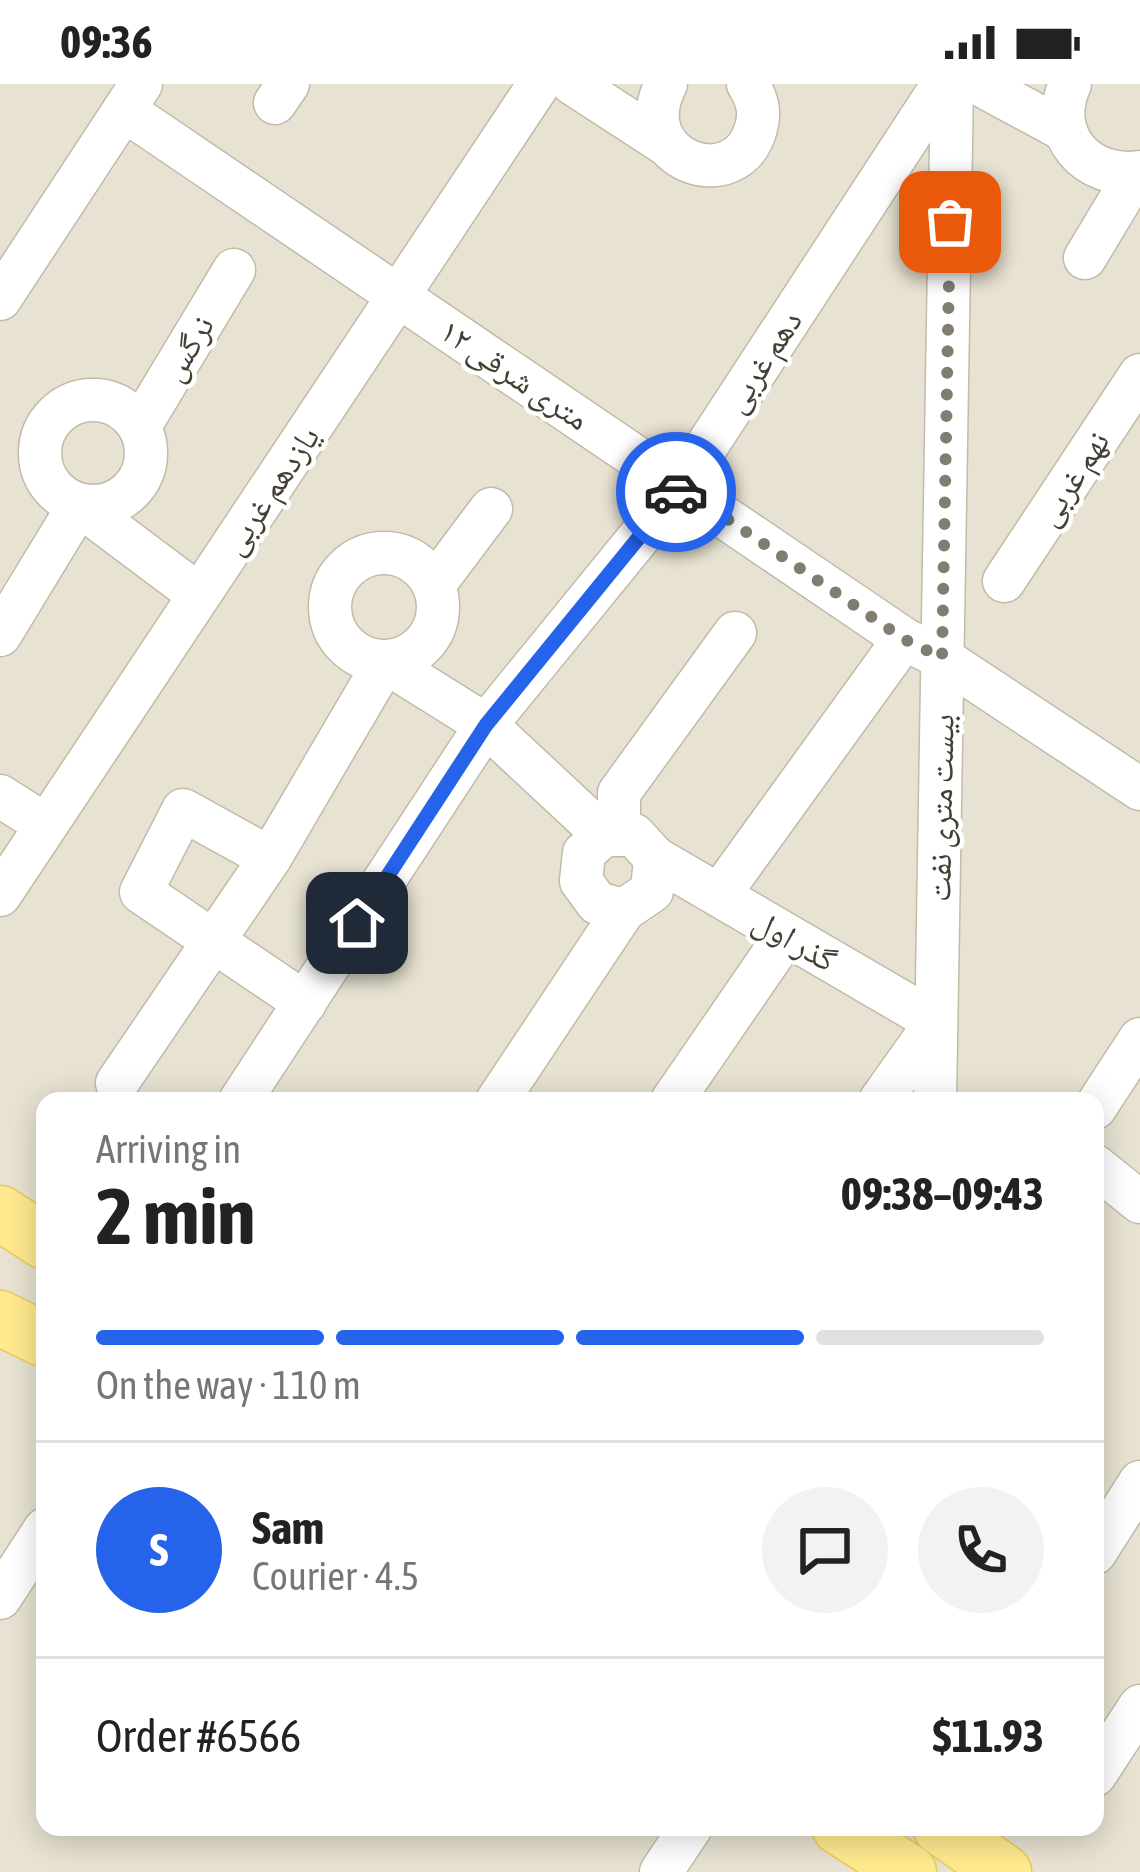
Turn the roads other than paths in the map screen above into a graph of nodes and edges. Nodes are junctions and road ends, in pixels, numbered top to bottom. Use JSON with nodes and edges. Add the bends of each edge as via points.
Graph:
{"nodes":[{"id":1,"x":539,"y":84,"type":"edge"},
{"id":2,"x":574,"y":84,"type":"edge"},
{"id":3,"x":667,"y":84,"type":"edge"},
{"id":4,"x":943,"y":84,"type":"edge"},
{"id":5,"x":952,"y":84,"type":"edge"},
{"id":6,"x":979,"y":84,"type":"edge"},
{"id":7,"x":1070,"y":84,"type":"edge"},
{"id":8,"x":751,"y":85,"type":"edge"},
{"id":9,"x":132,"y":97,"type":"edge"},
{"id":10,"x":1066,"y":131,"type":"junction"},
{"id":11,"x":667,"y":145,"type":"junction"},
{"id":12,"x":1138,"y":172,"type":"edge"},
{"id":13,"x":1085,"y":258,"type":"dead end"},
{"id":14,"x":234,"y":270,"type":"dead end"},
{"id":15,"x":399,"y":295,"type":"junction"},
{"id":16,"x":0,"y":299,"type":"edge"},
{"id":17,"x":1140,"y":375,"type":"edge"},
{"id":18,"x":140,"y":426,"type":"junction"},
{"id":19,"x":680,"y":487,"type":"junction"},
{"id":20,"x":79,"y":506,"type":"junction"},
{"id":21,"x":491,"y":509,"type":"dead end"},
{"id":22,"x":1004,"y":581,"type":"dead end"},
{"id":23,"x":434,"y":585,"type":"junction"},
{"id":24,"x":199,"y":596,"type":"junction"},
{"id":25,"x":735,"y":634,"type":"dead end"},
{"id":26,"x":0,"y":635,"type":"edge"},
{"id":27,"x":904,"y":639,"type":"junction"},
{"id":28,"x":942,"y":658,"type":"junction"},
{"id":29,"x":385,"y":662,"type":"junction"},
{"id":30,"x":486,"y":725,"type":"junction"},
{"id":31,"x":1140,"y":789,"type":"edge"},
{"id":32,"x":0,"y":796,"type":"edge"},
{"id":33,"x":46,"y":826,"type":"junction"},
{"id":34,"x":612,"y":834,"type":"junction"},
{"id":35,"x":270,"y":858,"type":"junction"},
{"id":36,"x":655,"y":858,"type":"junction"},
{"id":37,"x":0,"y":895,"type":"edge"},
{"id":38,"x":718,"y":895,"type":"junction"},
{"id":39,"x":624,"y":910,"type":"junction"},
{"id":40,"x":786,"y":935,"type":"junction"},
{"id":41,"x":212,"y":940,"type":"junction"},
{"id":42,"x":305,"y":1003,"type":"junction"},
{"id":43,"x":937,"y":1022,"type":"junction"},
{"id":44,"x":1140,"y":1039,"type":"edge"},
{"id":45,"x":117,"y":1083,"type":"dead end"},
{"id":46,"x":246,"y":1092,"type":"edge"},
{"id":47,"x":503,"y":1092,"type":"edge"},
{"id":48,"x":679,"y":1092,"type":"edge"},
{"id":49,"x":886,"y":1092,"type":"edge"},
{"id":50,"x":935,"y":1092,"type":"edge"},
{"id":51,"x":1104,"y":1094,"type":"edge"},
{"id":52,"x":1104,"y":1173,"type":"edge"},
{"id":53,"x":1140,"y":1202,"type":"edge"},
{"id":54,"x":0,"y":1213,"type":"edge"},
{"id":55,"x":36,"y":1237,"type":"edge"},
{"id":56,"x":0,"y":1318,"type":"edge"},
{"id":57,"x":36,"y":1336,"type":"edge"},
{"id":58,"x":1140,"y":1482,"type":"edge"},
{"id":59,"x":1104,"y":1539,"type":"edge"},
{"id":60,"x":36,"y":1543,"type":"edge"},
{"id":61,"x":0,"y":1598,"type":"edge"},
{"id":62,"x":1140,"y":1706,"type":"edge"},
{"id":63,"x":1104,"y":1761,"type":"edge"},
{"id":64,"x":686,"y":1836,"type":"edge"},
{"id":65,"x":853,"y":1836,"type":"edge"},
{"id":66,"x":953,"y":1836,"type":"edge"},
{"id":67,"x":661,"y":1872,"type":"edge"},
{"id":68,"x":909,"y":1872,"type":"edge"},
{"id":69,"x":1004,"y":1872,"type":"edge"}],
"edges":[{"from":1,"to":15,"type":"street","name":"یازدهم غربی"},
{"from":2,"to":11,"type":"street"},
{"from":3,"to":11,"type":"street","via":[[656,114]]},
{"from":4,"to":19,"type":"street","name":"دهم غربی"},
{"from":5,"to":28,"type":"street","name":"بیست متری نفت"},
{"from":6,"to":10,"type":"street"},
{"from":7,"to":10,"type":"street"},
{"from":8,"to":11,"type":"street","via":[[759,120],[730,161],[695,164]]},
{"from":9,"to":15,"type":"street","name":"۱۲ متری شرقی"},
{"from":9,"to":16,"type":"street"},
{"from":10,"to":12,"type":"street","via":[[1101,170]]},
{"from":12,"to":13,"type":"street"},
{"from":14,"to":18,"type":"street","name":"نرگس"},
{"from":15,"to":19,"type":"street","name":"۱۲ متری شرقی"},
{"from":15,"to":24,"type":"street","name":"یازدهم غربی"},
{"from":17,"to":22,"type":"street","name":"نهم غربی"},
{"from":18,"to":20,"type":"street","name":"نرگس","via":[[146,461],[130,493]]},
{"from":18,"to":20,"type":"street","via":[[129,412],[97,399],[51,420],[43,470],[50,486]]},
{"from":19,"to":27,"type":"street","name":"۱۲ متری شرقی"},
{"from":19,"to":30,"type":"street","name":"دهم غربی"},
{"from":20,"to":24,"type":"street"},
{"from":20,"to":26,"type":"street"},
{"from":21,"to":23,"type":"street"},
{"from":23,"to":29,"type":"street","via":[[430,636],[403,659]]},
{"from":23,"to":29,"type":"street","via":[[392,553],[343,571],[329,604],[339,638]]},
{"from":24,"to":33,"type":"street","name":"یازدهم غربی"},
{"from":25,"to":34,"type":"street","via":[[619,793]]},
{"from":27,"to":28,"type":"street","name":"۱۲ متری شرقی"},
{"from":27,"to":38,"type":"street"},
{"from":28,"to":31,"type":"street","name":"۱۲ متری شرقی"},
{"from":28,"to":43,"type":"street","name":"بیست متری نفت"},
{"from":29,"to":30,"type":"street"},
{"from":29,"to":35,"type":"street"},
{"from":30,"to":34,"type":"street"},
{"from":30,"to":42,"type":"street","name":"دهم غربی"},
{"from":32,"to":33,"type":"street"},
{"from":33,"to":37,"type":"street","name":"یازدهم غربی"},
{"from":34,"to":36,"type":"street","via":[[634,836]]},
{"from":34,"to":39,"type":"street","via":[[584,853],[581,881],[597,903]]},
{"from":35,"to":41,"type":"street"},
{"from":35,"to":41,"type":"street","via":[[183,810],[142,892]]},
{"from":36,"to":38,"type":"street","name":"گذر اول"},
{"from":36,"to":39,"type":"street","via":[[652,891]]},
{"from":38,"to":40,"type":"street","name":"گذر اول"},
{"from":39,"to":47,"type":"street"},
{"from":40,"to":43,"type":"street","name":"گذر اول"},
{"from":40,"to":48,"type":"street"},
{"from":41,"to":42,"type":"street"},
{"from":41,"to":45,"type":"street"},
{"from":42,"to":46,"type":"street","name":"دهم غربی"},
{"from":43,"to":49,"type":"street"},
{"from":43,"to":50,"type":"street","name":"بیست متری نفت"},
{"from":44,"to":51,"type":"street"},
{"from":52,"to":53,"type":"street"},
{"from":54,"to":55,"type":"main road"},
{"from":56,"to":57,"type":"main road"},
{"from":58,"to":59,"type":"street"},
{"from":60,"to":61,"type":"street"},
{"from":62,"to":63,"type":"street"},
{"from":64,"to":67,"type":"street"},
{"from":65,"to":68,"type":"main road"},
{"from":66,"to":69,"type":"main road"}]}
